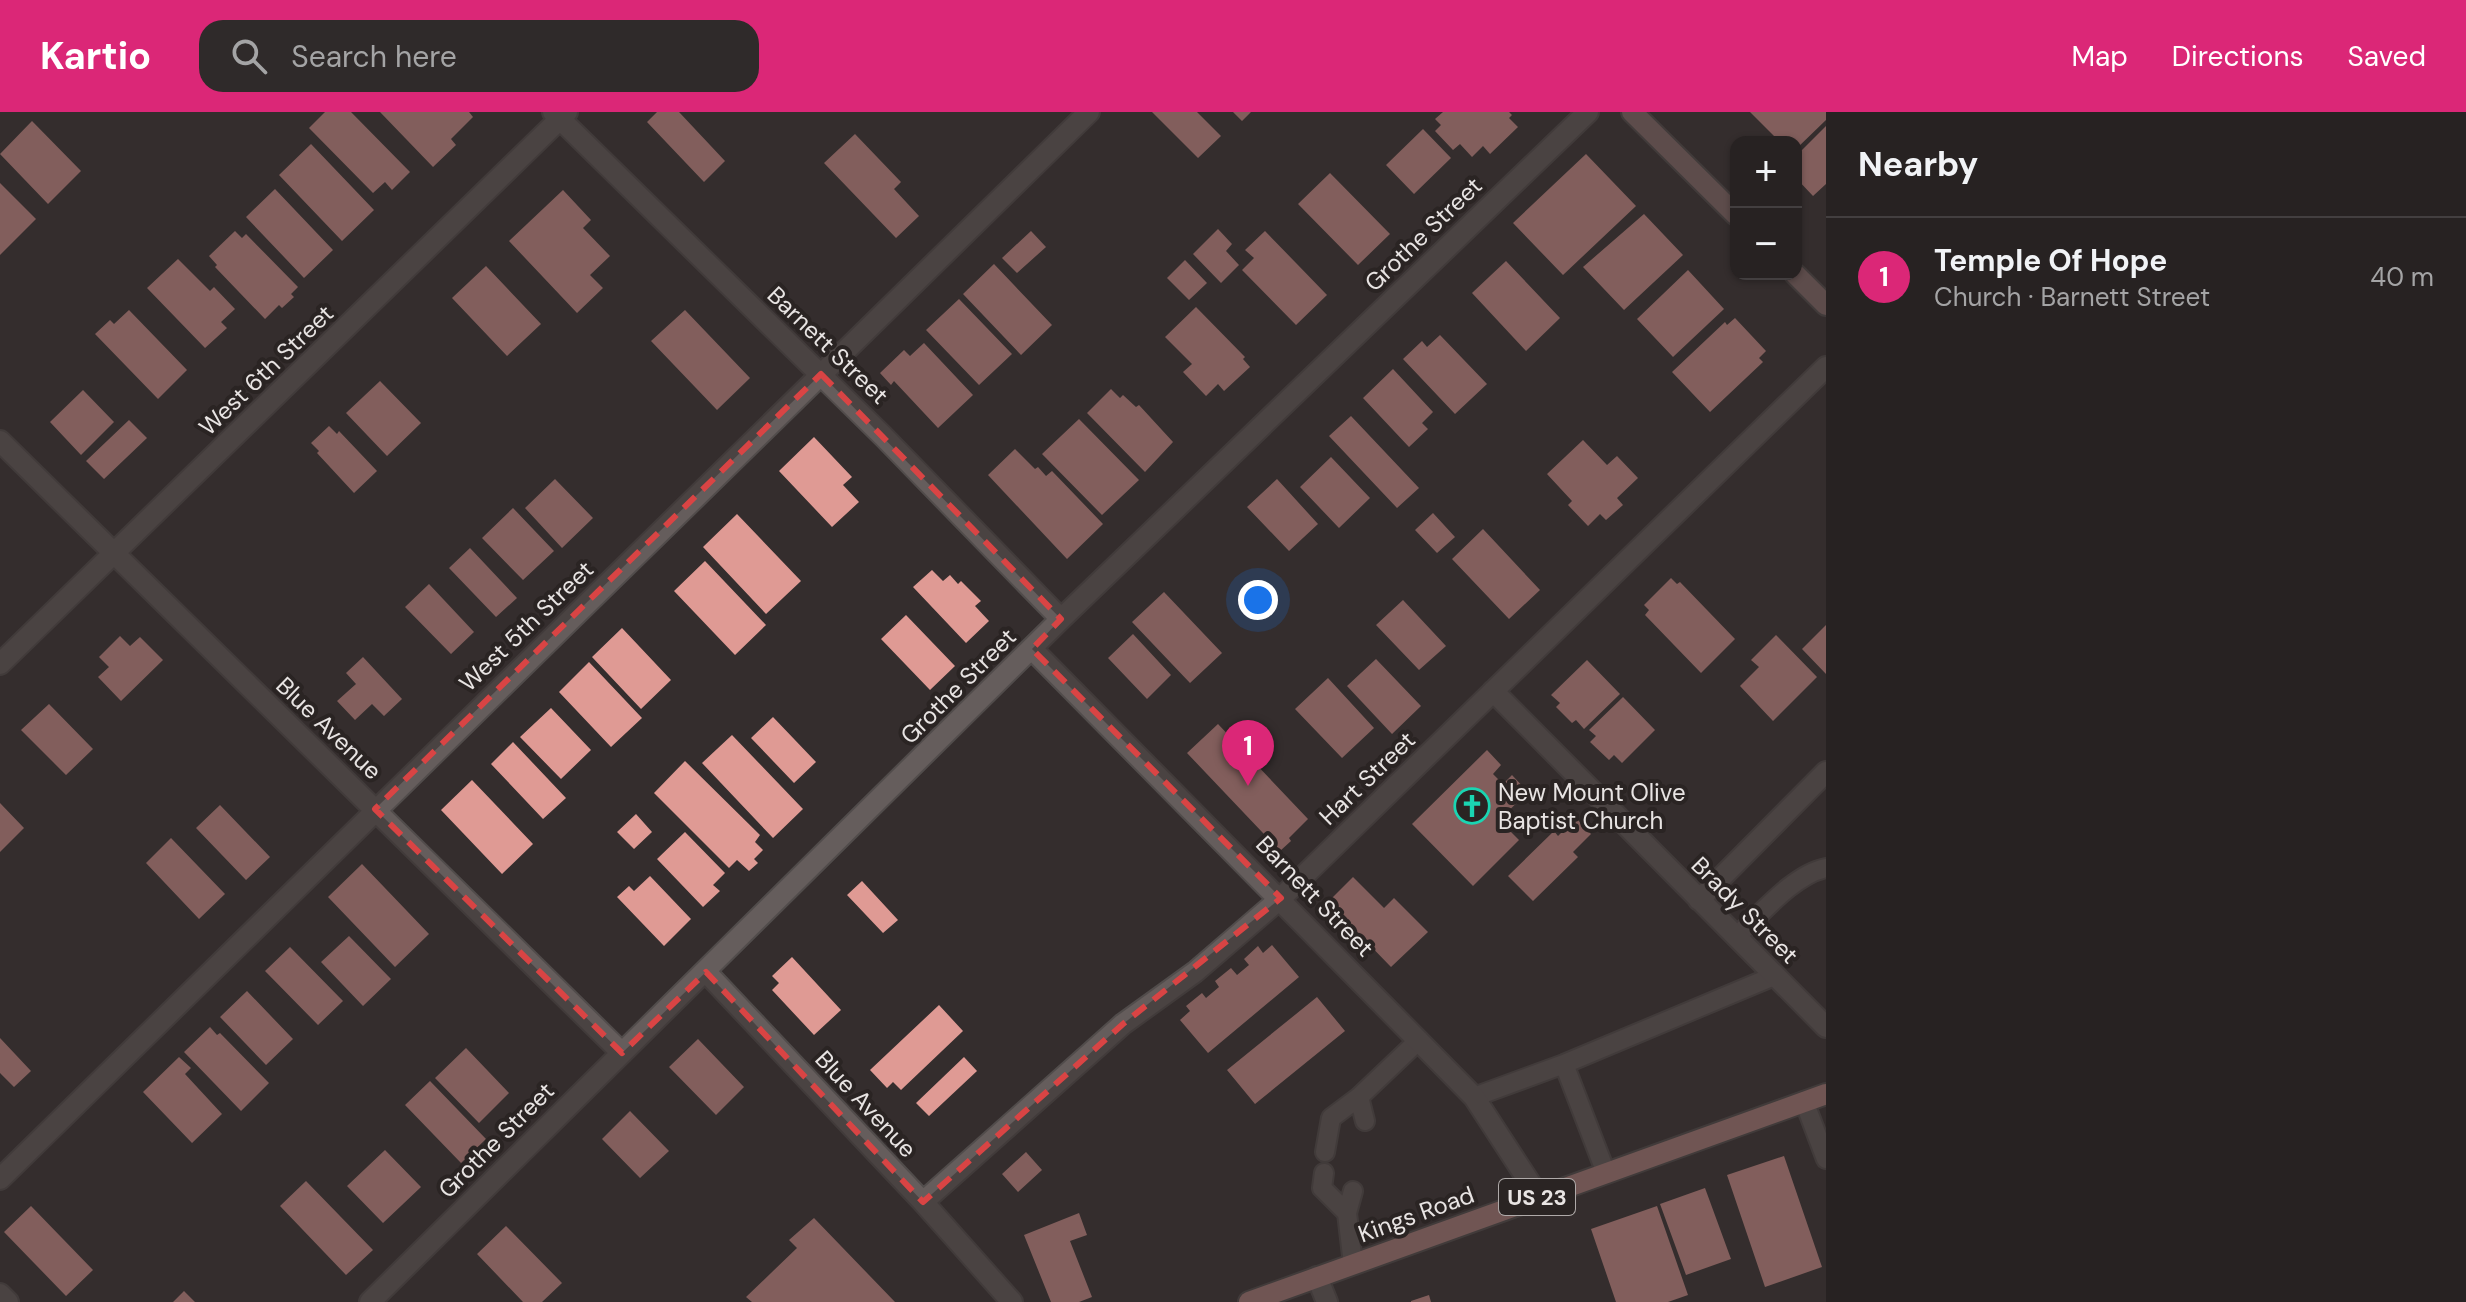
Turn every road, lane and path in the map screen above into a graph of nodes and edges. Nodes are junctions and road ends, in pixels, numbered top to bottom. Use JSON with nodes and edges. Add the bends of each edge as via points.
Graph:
{"nodes":[{"id":1,"x":1089,"y":112,"type":"edge"},
{"id":2,"x":1588,"y":112,"type":"edge"},
{"id":3,"x":1632,"y":112,"type":"edge"},
{"id":4,"x":560,"y":114,"type":"edge"},
{"id":5,"x":1730,"y":209,"type":"edge"},
{"id":6,"x":1801,"y":280,"type":"edge"},
{"id":7,"x":1826,"y":305,"type":"edge"},
{"id":8,"x":1826,"y":367,"type":"edge"},
{"id":9,"x":821,"y":374,"type":"junction"},
{"id":10,"x":0,"y":441,"type":"edge"},
{"id":11,"x":114,"y":555,"type":"junction"},
{"id":12,"x":1061,"y":619,"type":"junction"},
{"id":13,"x":1032,"y":649,"type":"junction"},
{"id":14,"x":0,"y":664,"type":"edge"},
{"id":15,"x":1493,"y":691,"type":"junction"},
{"id":16,"x":1826,"y":772,"type":"edge"},
{"id":17,"x":375,"y":809,"type":"junction"},
{"id":18,"x":1826,"y":868,"type":"edge"},
{"id":19,"x":1281,"y":898,"type":"junction"},
{"id":20,"x":1699,"y":900,"type":"junction"},
{"id":21,"x":1736,"y":937,"type":"junction"},
{"id":22,"x":706,"y":972,"type":"junction"},
{"id":23,"x":1774,"y":976,"type":"junction"},
{"id":24,"x":1826,"y":1027,"type":"edge"},
{"id":25,"x":1419,"y":1040,"type":"junction"},
{"id":26,"x":622,"y":1053,"type":"junction"},
{"id":27,"x":1564,"y":1064,"type":"junction"},
{"id":28,"x":1826,"y":1094,"type":"edge"},
{"id":29,"x":1359,"y":1097,"type":"junction"},
{"id":30,"x":1474,"y":1097,"type":"junction"},
{"id":31,"x":1804,"y":1101,"type":"junction"},
{"id":32,"x":1365,"y":1121,"type":"dead end"},
{"id":33,"x":1325,"y":1152,"type":"dead end"},
{"id":34,"x":1826,"y":1159,"type":"edge"},
{"id":35,"x":1324,"y":1173,"type":"dead end"},
{"id":36,"x":1606,"y":1173,"type":"junction"},
{"id":37,"x":0,"y":1179,"type":"edge"},
{"id":38,"x":1353,"y":1191,"type":"dead end"},
{"id":39,"x":1539,"y":1197,"type":"junction"},
{"id":40,"x":923,"y":1202,"type":"junction"},
{"id":41,"x":1347,"y":1213,"type":"junction"},
{"id":42,"x":1353,"y":1264,"type":"junction"},
{"id":43,"x":1317,"y":1277,"type":"junction"},
{"id":44,"x":0,"y":1294,"type":"edge"},
{"id":45,"x":8,"y":1302,"type":"edge"},
{"id":46,"x":370,"y":1302,"type":"edge"},
{"id":47,"x":1012,"y":1302,"type":"edge"},
{"id":48,"x":1249,"y":1302,"type":"edge"},
{"id":49,"x":1327,"y":1302,"type":"edge"}],
"edges":[{"from":1,"to":9,"type":"street","name":"West 5th Street"},
{"from":2,"to":12,"type":"street","name":"Grothe Street"},
{"from":3,"to":5,"type":"main road"},
{"from":4,"to":9,"type":"street","name":"Barnett Street"},
{"from":4,"to":11,"type":"street","name":"West 6th Street"},
{"from":6,"to":7,"type":"main road"},
{"from":8,"to":15,"type":"street","name":"Hart Street"},
{"from":9,"to":12,"type":"street","name":"Barnett Street"},
{"from":9,"to":17,"type":"street","name":"West 5th Street"},
{"from":10,"to":11,"type":"street","name":"Blue Avenue"},
{"from":11,"to":14,"type":"street","name":"West 6th Street"},
{"from":11,"to":17,"type":"street","name":"Blue Avenue"},
{"from":12,"to":13,"type":"street","name":"Grothe Street"},
{"from":13,"to":19,"type":"street","name":"Barnett Street"},
{"from":13,"to":22,"type":"street","name":"Grothe Street"},
{"from":15,"to":19,"type":"street","name":"Hart Street"},
{"from":15,"to":20,"type":"street","name":"Brady Street"},
{"from":16,"to":20,"type":"street"},
{"from":17,"to":26,"type":"street","name":"Blue Avenue"},
{"from":17,"to":37,"type":"street","name":"West 5th Street"},
{"from":18,"to":21,"type":"lane","via":[[1793,884]]},
{"from":19,"to":25,"type":"street","name":"Barnett Street"},
{"from":19,"to":40,"type":"street","name":"Hart Street","via":[[1195,972],[1123,1024]]},
{"from":20,"to":21,"type":"street","name":"Brady Street"},
{"from":21,"to":23,"type":"street","name":"Brady Street"},
{"from":22,"to":26,"type":"street","name":"Grothe Street"},
{"from":22,"to":40,"type":"street","name":"Blue Avenue"},
{"from":23,"to":24,"type":"street","name":"Brady Street"},
{"from":23,"to":27,"type":"lane"},
{"from":25,"to":29,"type":"lane"},
{"from":25,"to":30,"type":"street","name":"Barnett Street"},
{"from":26,"to":46,"type":"street","name":"Grothe Street"},
{"from":27,"to":30,"type":"lane"},
{"from":27,"to":36,"type":"lane"},
{"from":28,"to":31,"type":"main road","name":"Kings Road","number":"US 23"},
{"from":29,"to":32,"type":"lane"},
{"from":29,"to":33,"type":"lane","via":[[1331,1118]]},
{"from":30,"to":39,"type":"street","name":"Barnett Street"},
{"from":31,"to":34,"type":"lane"},
{"from":31,"to":36,"type":"main road","name":"Kings Road","number":"US 23"},
{"from":35,"to":41,"type":"lane","via":[[1322,1188]]},
{"from":36,"to":39,"type":"main road","name":"Kings Road","number":"US 23"},
{"from":38,"to":41,"type":"lane"},
{"from":39,"to":42,"type":"main road","name":"Kings Road","number":"US 23"},
{"from":40,"to":47,"type":"street","name":"Blue Avenue"},
{"from":41,"to":42,"type":"lane"},
{"from":42,"to":43,"type":"main road","name":"Kings Road","number":"US 23"},
{"from":43,"to":48,"type":"main road","name":"Kings Road","number":"US 23"},
{"from":43,"to":49,"type":"street"},
{"from":44,"to":45,"type":"street"}]}
